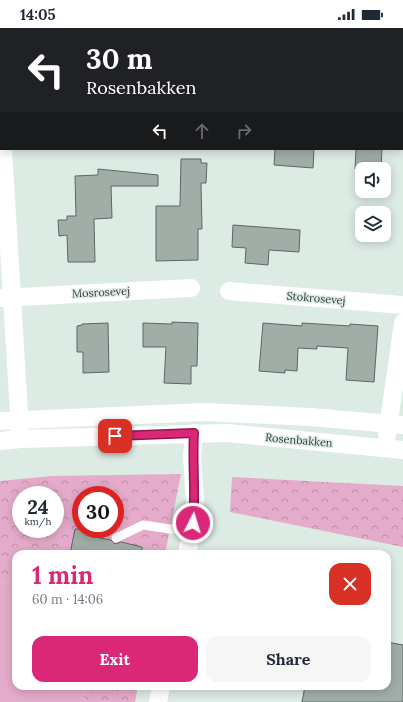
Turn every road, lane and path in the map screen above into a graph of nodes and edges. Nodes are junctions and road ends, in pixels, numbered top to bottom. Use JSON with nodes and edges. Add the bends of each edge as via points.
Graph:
{"nodes":[{"id":1,"x":3,"y":150,"type":"edge"},
{"id":2,"x":191,"y":288,"type":"dead end"},
{"id":3,"x":229,"y":291,"type":"dead end"},
{"id":4,"x":6,"y":297,"type":"edge"},
{"id":5,"x":403,"y":304,"type":"edge"},
{"id":6,"x":403,"y":323,"type":"edge"},
{"id":7,"x":20,"y":419,"type":"junction"},
{"id":8,"x":0,"y":421,"type":"edge"},
{"id":9,"x":396,"y":424,"type":"edge"},
{"id":10,"x":194,"y":433,"type":"junction"},
{"id":11,"x":21,"y":439,"type":"junction"},
{"id":12,"x":0,"y":441,"type":"edge"},
{"id":13,"x":394,"y":449,"type":"edge"},
{"id":14,"x":191,"y":532,"type":"junction"},
{"id":15,"x":124,"y":534,"type":"edge"},
{"id":16,"x":187,"y":550,"type":"edge"},
{"id":17,"x":160,"y":690,"type":"edge"},
{"id":18,"x":158,"y":702,"type":"edge"}],
"edges":[{"from":1,"to":4,"type":"street"},
{"from":2,"to":4,"type":"street","name":"Mosrosevej"},
{"from":3,"to":5,"type":"street","name":"Stokrosevej"},
{"from":4,"to":7,"type":"street"},
{"from":6,"to":9,"type":"street"},
{"from":7,"to":8,"type":"street"},
{"from":7,"to":9,"type":"street","via":[[205,412]]},
{"from":7,"to":11,"type":"street"},
{"from":9,"to":13,"type":"street"},
{"from":10,"to":11,"type":"street","name":"Rosenbakken"},
{"from":10,"to":13,"type":"street","name":"Rosenbakken","via":[[227,433]]},
{"from":10,"to":14,"type":"street","via":[[192,456],[195,502]]},
{"from":11,"to":12,"type":"street","name":"Rosenbakken"},
{"from":14,"to":15,"type":"lane","via":[[143,525]]},
{"from":14,"to":16,"type":"street"},
{"from":17,"to":18,"type":"street"}]}
